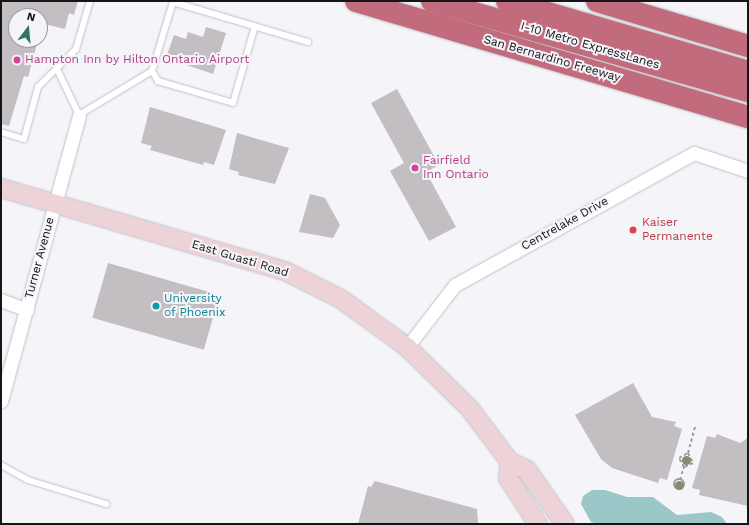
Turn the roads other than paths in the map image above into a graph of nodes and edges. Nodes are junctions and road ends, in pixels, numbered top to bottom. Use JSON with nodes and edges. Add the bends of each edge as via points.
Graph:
{"nodes":[{"id":1,"x":90,"y":1,"type":"edge"},
{"id":2,"x":356,"y":1,"type":"edge"},
{"id":3,"x":432,"y":1,"type":"edge"},
{"id":4,"x":507,"y":1,"type":"edge"},
{"id":5,"x":597,"y":1,"type":"edge"},
{"id":6,"x":254,"y":26,"type":"junction"},
{"id":7,"x":308,"y":42,"type":"dead end"},
{"id":8,"x":748,"y":46,"type":"edge"},
{"id":9,"x":56,"y":69,"type":"junction"},
{"id":10,"x":152,"y":71,"type":"junction"},
{"id":11,"x":748,"y":72,"type":"edge"},
{"id":12,"x":748,"y":91,"type":"edge"},
{"id":13,"x":79,"y":115,"type":"junction"},
{"id":14,"x":748,"y":117,"type":"edge"},
{"id":15,"x":1,"y":132,"type":"edge"},
{"id":16,"x":748,"y":171,"type":"edge"},
{"id":17,"x":1,"y":188,"type":"edge"},
{"id":18,"x":54,"y":204,"type":"junction"},
{"id":19,"x":1,"y":300,"type":"edge"},
{"id":20,"x":27,"y":310,"type":"junction"},
{"id":21,"x":407,"y":347,"type":"junction"},
{"id":22,"x":1,"y":401,"type":"edge"},
{"id":23,"x":510,"y":462,"type":"junction"},
{"id":24,"x":1,"y":465,"type":"edge"},
{"id":25,"x":106,"y":504,"type":"dead end"},
{"id":26,"x":538,"y":524,"type":"edge"},
{"id":27,"x":565,"y":524,"type":"edge"}],
"edges":[{"from":1,"to":9,"type":"lane","via":[[76,49]]},
{"from":2,"to":14,"type":"highway","name":"San Bernardino Freeway"},
{"from":3,"to":12,"type":"highway","name":"I-10 Metro ExpressLanes"},
{"from":4,"to":11,"type":"highway","name":"I-10 Metro ExpressLanes"},
{"from":5,"to":8,"type":"highway"},
{"from":6,"to":7,"type":"lane"},
{"from":6,"to":10,"type":"lane","via":[[173,2]]},
{"from":6,"to":10,"type":"lane","via":[[233,103],[158,81]]},
{"from":9,"to":13,"type":"lane"},
{"from":9,"to":15,"type":"lane","via":[[38,87],[24,139]]},
{"from":10,"to":13,"type":"lane"},
{"from":13,"to":18,"type":"street","name":"Turner Avenue"},
{"from":16,"to":21,"type":"street","name":"Centrelake Drive","via":[[694,153],[456,285]]},
{"from":17,"to":18,"type":"main road","name":"East Guasti Road"},
{"from":18,"to":20,"type":"street","name":"Turner Avenue"},
{"from":18,"to":21,"type":"main road","name":"East Guasti Road","via":[[285,271],[341,299]]},
{"from":19,"to":20,"type":"street"},
{"from":20,"to":22,"type":"street","name":"Turner Avenue"},
{"from":21,"to":23,"type":"main road","name":"East Guasti Road","via":[[470,409]]},
{"from":23,"to":26,"type":"main road","via":[[508,478]]},
{"from":23,"to":27,"type":"main road","name":"East Guasti Road","via":[[527,470]]},
{"from":24,"to":25,"type":"lane","via":[[28,480]]}]}
